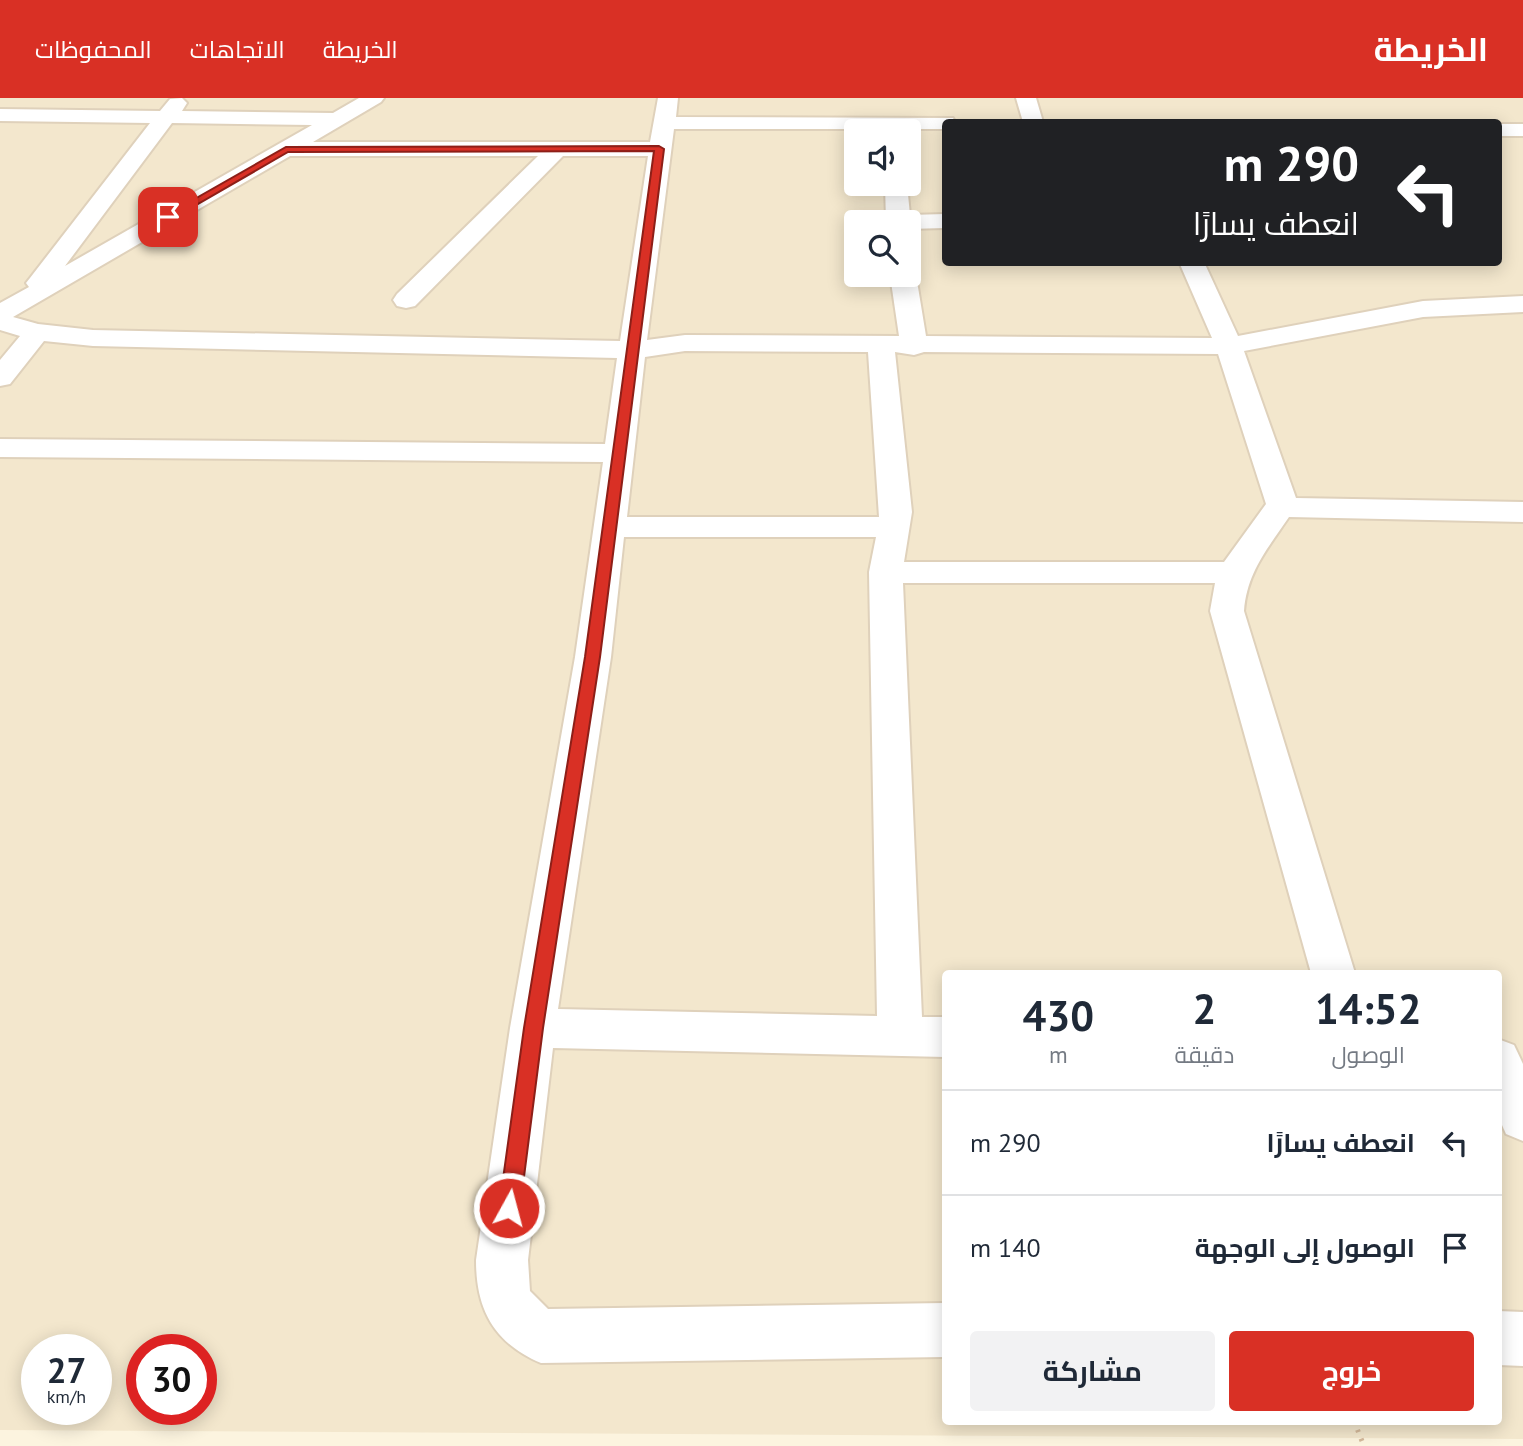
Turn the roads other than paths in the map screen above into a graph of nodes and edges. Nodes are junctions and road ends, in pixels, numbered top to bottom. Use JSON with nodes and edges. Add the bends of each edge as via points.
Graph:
{"nodes":[{"id":1,"x":181,"y":98,"type":"edge"},
{"id":2,"x":374,"y":98,"type":"edge"},
{"id":3,"x":866,"y":98,"type":"edge"},
{"id":4,"x":1026,"y":98,"type":"edge"},
{"id":5,"x":0,"y":115,"type":"edge"},
{"id":6,"x":166,"y":118,"type":"junction"},
{"id":7,"x":336,"y":119,"type":"junction"},
{"id":8,"x":868,"y":119,"type":"edge"},
{"id":9,"x":1032,"y":119,"type":"edge"},
{"id":10,"x":663,"y":123,"type":"edge"},
{"id":11,"x":844,"y":123,"type":"edge"},
{"id":12,"x":942,"y":123,"type":"edge"},
{"id":13,"x":921,"y":125,"type":"edge"},
{"id":14,"x":1502,"y":130,"type":"edge"},
{"id":15,"x":1523,"y":130,"type":"edge"},
{"id":16,"x":286,"y":149,"type":"junction"},
{"id":17,"x":557,"y":149,"type":"junction"},
{"id":18,"x":942,"y":221,"type":"edge"},
{"id":19,"x":921,"y":222,"type":"edge"},
{"id":20,"x":1193,"y":266,"type":"edge"},
{"id":21,"x":902,"y":287,"type":"edge"},
{"id":22,"x":27,"y":299,"type":"junction"},
{"id":23,"x":406,"y":300,"type":"dead end"},
{"id":24,"x":1523,"y":304,"type":"edge"},
{"id":25,"x":0,"y":314,"type":"edge"},
{"id":26,"x":0,"y":322,"type":"edge"},
{"id":27,"x":37,"y":332,"type":"junction"},
{"id":28,"x":898,"y":346,"type":"junction"},
{"id":29,"x":1229,"y":346,"type":"junction"},
{"id":30,"x":634,"y":349,"type":"junction"},
{"id":31,"x":0,"y":379,"type":"edge"},
{"id":32,"x":0,"y":448,"type":"edge"},
{"id":33,"x":620,"y":453,"type":"junction"},
{"id":34,"x":1281,"y":507,"type":"junction"},
{"id":35,"x":1523,"y":512,"type":"edge"},
{"id":36,"x":610,"y":527,"type":"junction"},
{"id":37,"x":895,"y":527,"type":"junction"},
{"id":38,"x":886,"y":572,"type":"junction"},
{"id":39,"x":1233,"y":573,"type":"junction"},
{"id":40,"x":1331,"y":970,"type":"edge"},
{"id":41,"x":533,"y":1028,"type":"junction"},
{"id":42,"x":900,"y":1036,"type":"junction"},
{"id":43,"x":942,"y":1037,"type":"edge"},
{"id":44,"x":1502,"y":1054,"type":"edge"},
{"id":45,"x":1523,"y":1055,"type":"edge"},
{"id":46,"x":1502,"y":1069,"type":"edge"},
{"id":47,"x":1523,"y":1119,"type":"edge"},
{"id":48,"x":942,"y":1330,"type":"edge"},
{"id":49,"x":1502,"y":1338,"type":"edge"},
{"id":50,"x":1523,"y":1339,"type":"edge"}],
"edges":[{"from":1,"to":6,"type":"street"},
{"from":2,"to":7,"type":"street"},
{"from":3,"to":8,"type":"street"},
{"from":4,"to":9,"type":"street"},
{"from":5,"to":6,"type":"street"},
{"from":6,"to":7,"type":"street"},
{"from":6,"to":22,"type":"street"},
{"from":7,"to":16,"type":"street"},
{"from":10,"to":11,"type":"street"},
{"from":10,"to":17,"type":"street"},
{"from":10,"to":30,"type":"street"},
{"from":12,"to":13,"type":"street"},
{"from":14,"to":15,"type":"street"},
{"from":16,"to":17,"type":"street"},
{"from":16,"to":22,"type":"street"},
{"from":17,"to":23,"type":"street"},
{"from":18,"to":19,"type":"street"},
{"from":20,"to":29,"type":"street"},
{"from":21,"to":28,"type":"street"},
{"from":22,"to":25,"type":"street"},
{"from":24,"to":29,"type":"street","via":[[1423,309]]},
{"from":26,"to":27,"type":"street"},
{"from":27,"to":30,"type":"street","via":[[93,338]]},
{"from":27,"to":31,"type":"street"},
{"from":28,"to":29,"type":"street"},
{"from":28,"to":30,"type":"street","via":[[685,343]]},
{"from":28,"to":37,"type":"street"},
{"from":29,"to":34,"type":"street"},
{"from":30,"to":33,"type":"street"},
{"from":32,"to":33,"type":"street"},
{"from":33,"to":36,"type":"street"},
{"from":34,"to":35,"type":"street"},
{"from":34,"to":39,"type":"street"},
{"from":36,"to":37,"type":"street"},
{"from":36,"to":41,"type":"street"},
{"from":37,"to":38,"type":"street"},
{"from":38,"to":39,"type":"street"},
{"from":38,"to":42,"type":"street"},
{"from":39,"to":40,"type":"street","via":[[1227,611]]},
{"from":41,"to":42,"type":"street"},
{"from":41,"to":48,"type":"street","via":[[502,1260],[501,1286],[520,1323],[541,1336]]},
{"from":42,"to":43,"type":"street"},
{"from":44,"to":45,"type":"street"},
{"from":46,"to":47,"type":"street"},
{"from":49,"to":50,"type":"street"}]}
